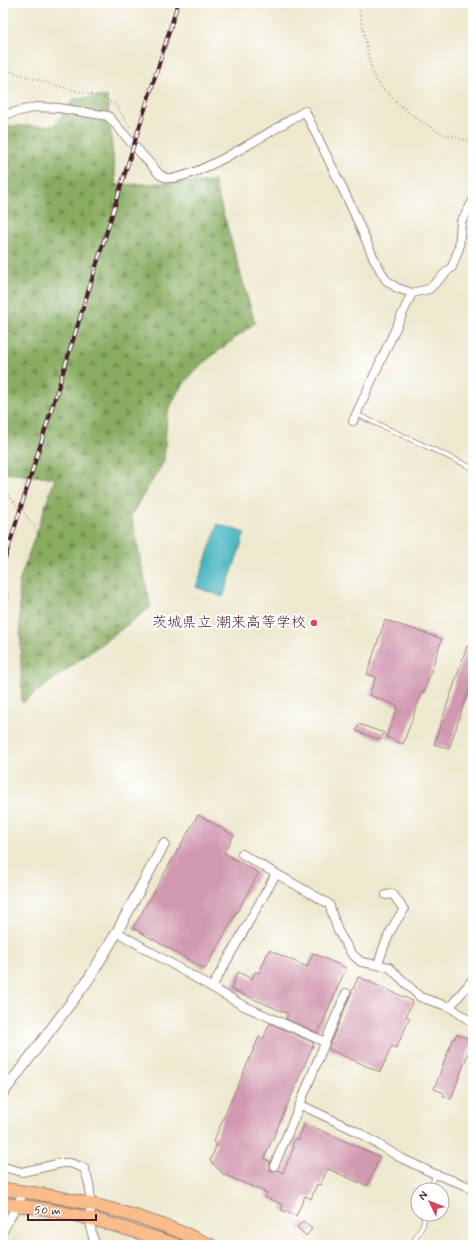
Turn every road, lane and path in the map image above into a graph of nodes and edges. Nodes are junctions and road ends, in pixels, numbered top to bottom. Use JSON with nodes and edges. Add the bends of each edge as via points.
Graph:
{"nodes":[{"id":1,"x":357,"y":3,"type":"edge"},
{"id":2,"x":3,"y":115,"type":"edge"},
{"id":3,"x":473,"y":142,"type":"edge"},
{"id":4,"x":473,"y":201,"type":"edge"},
{"id":5,"x":412,"y":292,"type":"junction"},
{"id":6,"x":354,"y":418,"type":"joint"},
{"id":7,"x":473,"y":468,"type":"edge"},
{"id":8,"x":3,"y":489,"type":"edge"},
{"id":9,"x":36,"y":526,"type":"dead end"},
{"id":10,"x":3,"y":594,"type":"edge"},
{"id":11,"x":3,"y":598,"type":"edge"},
{"id":12,"x":164,"y":844,"type":"dead end"},
{"id":13,"x":242,"y":854,"type":"dead end"},
{"id":14,"x":276,"y":874,"type":"junction"},
{"id":15,"x":386,"y":895,"type":"dead end"},
{"id":16,"x":117,"y":932,"type":"junction"},
{"id":17,"x":378,"y":964,"type":"junction"},
{"id":18,"x":473,"y":979,"type":"edge"},
{"id":19,"x":212,"y":987,"type":"junction"},
{"id":20,"x":346,"y":993,"type":"dead end"},
{"id":21,"x":450,"y":1007,"type":"junction"},
{"id":22,"x":473,"y":1023,"type":"edge"},
{"id":23,"x":324,"y":1042,"type":"junction"},
{"id":24,"x":3,"y":1093,"type":"edge"},
{"id":25,"x":300,"y":1105,"type":"junction"},
{"id":26,"x":274,"y":1166,"type":"dead end"},
{"id":27,"x":3,"y":1167,"type":"edge"},
{"id":28,"x":435,"y":1174,"type":"junction"},
{"id":29,"x":433,"y":1182,"type":"edge"},
{"id":30,"x":3,"y":1189,"type":"edge"},
{"id":31,"x":473,"y":1190,"type":"edge"},
{"id":32,"x":24,"y":1192,"type":"junction"},
{"id":33,"x":3,"y":1204,"type":"edge"},
{"id":34,"x":90,"y":1204,"type":"junction"},
{"id":35,"x":18,"y":1205,"type":"junction"},
{"id":36,"x":91,"y":1218,"type":"junction"},
{"id":37,"x":423,"y":1222,"type":"edge"},
{"id":38,"x":3,"y":1231,"type":"edge"},
{"id":39,"x":414,"y":1241,"type":"junction"},
{"id":40,"x":96,"y":1245,"type":"edge"},
{"id":41,"x":177,"y":1245,"type":"edge"},
{"id":42,"x":211,"y":1245,"type":"edge"},
{"id":43,"x":411,"y":1245,"type":"edge"},
{"id":44,"x":419,"y":1245,"type":"edge"}],
"edges":[{"from":1,"to":3,"type":"path","via":[[373,75],[381,87],[410,114],[440,133]]},
{"from":2,"to":5,"type":"street","via":[[36,107],[108,116],[160,175],[168,178],[181,177],[212,165],[306,111],[386,280],[397,288]]},
{"from":4,"to":5,"type":"street","via":[[461,222],[459,248],[452,267],[429,289]]},
{"from":5,"to":6,"type":"street"},
{"from":6,"to":7,"type":"lane"},
{"from":8,"to":9,"type":"path","bridge":true},
{"from":10,"to":11,"type":"street"},
{"from":12,"to":16,"type":"street"},
{"from":13,"to":14,"type":"street"},
{"from":14,"to":17,"type":"street","via":[[329,904],[338,931],[351,953],[361,962]]},
{"from":14,"to":19,"type":"street"},
{"from":15,"to":17,"type":"street","via":[[393,894],[404,910],[393,924]]},
{"from":16,"to":19,"type":"street"},
{"from":16,"to":24,"type":"street","via":[[88,980]]},
{"from":17,"to":21,"type":"street","via":[[389,967],[420,997]]},
{"from":18,"to":21,"type":"street"},
{"from":19,"to":23,"type":"street","via":[[242,1005]]},
{"from":20,"to":23,"type":"street"},
{"from":21,"to":22,"type":"street"},
{"from":23,"to":25,"type":"street"},
{"from":25,"to":26,"type":"street"},
{"from":25,"to":28,"type":"street","via":[[356,1131],[401,1158]]},
{"from":27,"to":34,"type":"street","via":[[22,1172],[62,1163],[77,1165],[84,1168],[88,1179]]},
{"from":28,"to":29,"type":"lane"},
{"from":28,"to":31,"type":"street"},
{"from":30,"to":32,"type":"main road"},
{"from":32,"to":34,"type":"main road"},
{"from":32,"to":35,"type":"street"},
{"from":33,"to":35,"type":"main road"},
{"from":34,"to":36,"type":"street"},
{"from":34,"to":42,"type":"main road","via":[[115,1210]]},
{"from":35,"to":36,"type":"main road"},
{"from":35,"to":38,"type":"street"},
{"from":36,"to":40,"type":"street"},
{"from":36,"to":41,"type":"main road"},
{"from":37,"to":39,"type":"lane"},
{"from":39,"to":43,"type":"lane"},
{"from":39,"to":44,"type":"lane"}]}
